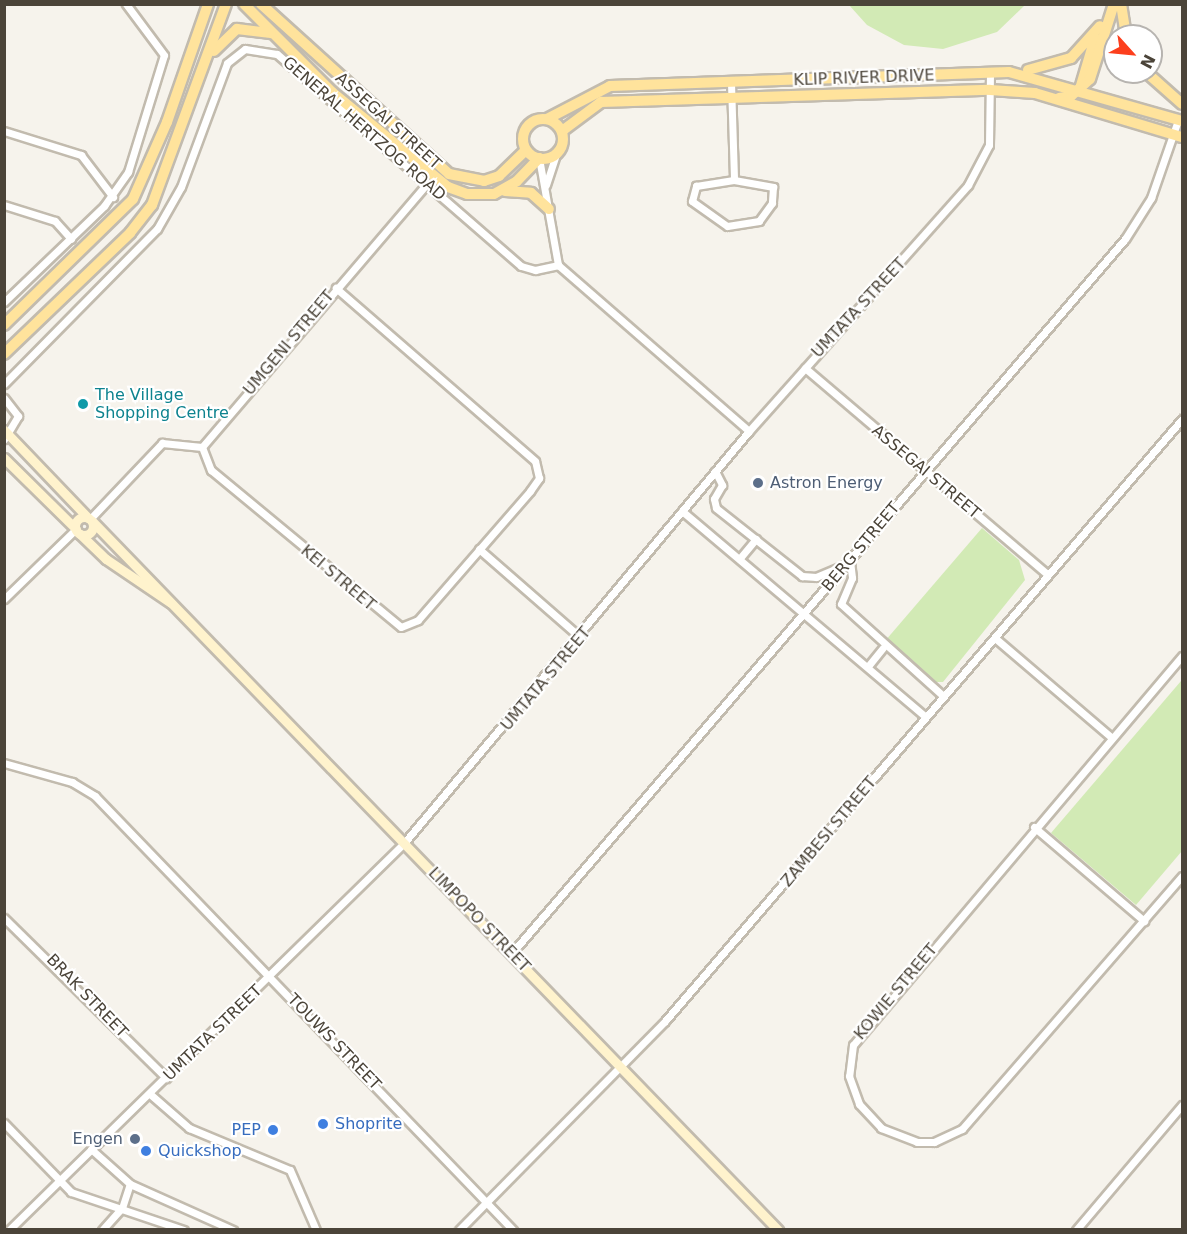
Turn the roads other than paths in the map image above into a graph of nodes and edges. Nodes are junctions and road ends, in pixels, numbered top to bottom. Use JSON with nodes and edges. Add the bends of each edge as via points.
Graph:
{"nodes":[{"id":1,"x":126,"y":4,"type":"edge"},
{"id":2,"x":208,"y":4,"type":"edge"},
{"id":3,"x":226,"y":4,"type":"edge"},
{"id":4,"x":244,"y":4,"type":"edge"},
{"id":5,"x":261,"y":4,"type":"edge"},
{"id":6,"x":269,"y":4,"type":"edge"},
{"id":7,"x":1108,"y":4,"type":"edge"},
{"id":8,"x":1114,"y":4,"type":"edge"},
{"id":9,"x":1121,"y":4,"type":"edge"},
{"id":10,"x":276,"y":21,"type":"junction"},
{"id":11,"x":1124,"y":24,"type":"edge"},
{"id":12,"x":1100,"y":26,"type":"junction"},
{"id":13,"x":274,"y":34,"type":"junction"},
{"id":14,"x":205,"y":68,"type":"junction"},
{"id":15,"x":1095,"y":69,"type":"junction"},
{"id":16,"x":990,"y":72,"type":"junction"},
{"id":17,"x":1009,"y":72,"type":"junction"},
{"id":18,"x":731,"y":83,"type":"junction"},
{"id":19,"x":1160,"y":84,"type":"edge"},
{"id":20,"x":1080,"y":89,"type":"junction"},
{"id":21,"x":990,"y":90,"type":"junction"},
{"id":22,"x":731,"y":97,"type":"junction"},
{"id":23,"x":1107,"y":97,"type":"junction"},
{"id":24,"x":1055,"y":98,"type":"junction"},
{"id":25,"x":1182,"y":104,"type":"edge"},
{"id":26,"x":1108,"y":113,"type":"junction"},
{"id":27,"x":547,"y":119,"type":"junction"},
{"id":28,"x":1180,"y":121,"type":"edge"},
{"id":29,"x":4,"y":131,"type":"edge"},
{"id":30,"x":562,"y":131,"type":"junction"},
{"id":31,"x":1178,"y":135,"type":"edge"},
{"id":32,"x":526,"y":150,"type":"junction"},
{"id":33,"x":556,"y":155,"type":"junction"},
{"id":34,"x":539,"y":158,"type":"junction"},
{"id":35,"x":734,"y":180,"type":"junction"},
{"id":36,"x":426,"y":184,"type":"junction"},
{"id":37,"x":500,"y":192,"type":"junction"},
{"id":38,"x":545,"y":193,"type":"junction"},
{"id":39,"x":113,"y":197,"type":"junction"},
{"id":40,"x":4,"y":205,"type":"edge"},
{"id":41,"x":549,"y":209,"type":"junction"},
{"id":42,"x":71,"y":239,"type":"junction"},
{"id":43,"x":558,"y":265,"type":"junction"},
{"id":44,"x":336,"y":288,"type":"junction"},
{"id":45,"x":4,"y":302,"type":"edge"},
{"id":46,"x":4,"y":325,"type":"edge"},
{"id":47,"x":4,"y":354,"type":"edge"},
{"id":48,"x":805,"y":368,"type":"junction"},
{"id":49,"x":4,"y":384,"type":"edge"},
{"id":50,"x":4,"y":398,"type":"edge"},
{"id":51,"x":1182,"y":419,"type":"edge"},
{"id":52,"x":749,"y":431,"type":"junction"},
{"id":53,"x":6,"y":435,"type":"edge"},
{"id":54,"x":202,"y":447,"type":"junction"},
{"id":55,"x":4,"y":458,"type":"edge"},
{"id":56,"x":715,"y":471,"type":"junction"},
{"id":57,"x":925,"y":471,"type":"junction"},
{"id":58,"x":682,"y":511,"type":"junction"},
{"id":59,"x":90,"y":519,"type":"junction"},
{"id":60,"x":78,"y":532,"type":"junction"},
{"id":61,"x":756,"y":539,"type":"junction"},
{"id":62,"x":478,"y":549,"type":"junction"},
{"id":63,"x":740,"y":558,"type":"junction"},
{"id":64,"x":849,"y":562,"type":"junction"},
{"id":65,"x":1048,"y":575,"type":"junction"},
{"id":66,"x":4,"y":599,"type":"edge"},
{"id":67,"x":181,"y":609,"type":"junction"},
{"id":68,"x":805,"y":613,"type":"junction"},
{"id":69,"x":581,"y":638,"type":"junction"},
{"id":70,"x":995,"y":638,"type":"junction"},
{"id":71,"x":883,"y":648,"type":"junction"},
{"id":72,"x":1182,"y":656,"type":"edge"},
{"id":73,"x":868,"y":665,"type":"junction"},
{"id":74,"x":1179,"y":665,"type":"edge"},
{"id":75,"x":943,"y":696,"type":"junction"},
{"id":76,"x":926,"y":717,"type":"junction"},
{"id":77,"x":1111,"y":737,"type":"junction"},
{"id":78,"x":4,"y":763,"type":"edge"},
{"id":79,"x":1034,"y":827,"type":"junction"},
{"id":80,"x":405,"y":843,"type":"junction"},
{"id":81,"x":1182,"y":876,"type":"edge"},
{"id":82,"x":4,"y":918,"type":"edge"},
{"id":83,"x":1144,"y":921,"type":"junction"},
{"id":84,"x":511,"y":954,"type":"junction"},
{"id":85,"x":271,"y":977,"type":"junction"},
{"id":86,"x":622,"y":1068,"type":"junction"},
{"id":87,"x":166,"y":1078,"type":"junction"},
{"id":88,"x":150,"y":1094,"type":"junction"},
{"id":89,"x":1182,"y":1105,"type":"edge"},
{"id":90,"x":4,"y":1122,"type":"edge"},
{"id":91,"x":91,"y":1149,"type":"junction"},
{"id":92,"x":59,"y":1180,"type":"junction"},
{"id":93,"x":130,"y":1184,"type":"junction"},
{"id":94,"x":487,"y":1201,"type":"junction"},
{"id":95,"x":122,"y":1208,"type":"junction"},
{"id":96,"x":9,"y":1230,"type":"edge"},
{"id":97,"x":102,"y":1230,"type":"edge"},
{"id":98,"x":184,"y":1230,"type":"edge"},
{"id":99,"x":232,"y":1230,"type":"edge"},
{"id":100,"x":316,"y":1230,"type":"edge"},
{"id":101,"x":459,"y":1230,"type":"edge"},
{"id":102,"x":513,"y":1230,"type":"edge"},
{"id":103,"x":778,"y":1230,"type":"edge"},
{"id":104,"x":1076,"y":1230,"type":"edge"}],
"edges":[{"from":1,"to":39,"type":"street","via":[[161,44],[162,65],[136,151]]},
{"from":2,"to":46,"type":"main road","via":[[133,199]]},
{"from":3,"to":14,"type":"main road"},
{"from":4,"to":13,"type":"main road","name":"ASSEGAI STREET"},
{"from":5,"to":10,"type":"main road","name":"ASSEGAI STREET"},
{"from":6,"to":10,"type":"main road"},
{"from":7,"to":12,"type":"main road"},
{"from":8,"to":15,"type":"main road"},
{"from":9,"to":11,"type":"main road"},
{"from":10,"to":32,"type":"main road","name":"ASSEGAI STREET","via":[[449,174],[484,181],[499,176]]},
{"from":12,"to":17,"type":"main road","via":[[1064,63]]},
{"from":12,"to":20,"type":"main road"},
{"from":13,"to":14,"type":"main road","via":[[237,28]]},
{"from":13,"to":37,"type":"main road","name":"ASSEGAI STREET","via":[[332,92],[440,183],[467,194]]},
{"from":14,"to":47,"type":"main road","via":[[147,212]]},
{"from":15,"to":20,"type":"main road"},
{"from":15,"to":23,"type":"main road","via":[[1097,87]]},
{"from":16,"to":17,"type":"main road","name":"KLIP RIVER DRIVE"},
{"from":16,"to":18,"type":"main road","name":"KLIP RIVER DRIVE"},
{"from":16,"to":21,"type":"street","name":"UMTATA STREET"},
{"from":17,"to":20,"type":"main road","name":"KLIP RIVER DRIVE"},
{"from":18,"to":22,"type":"street"},
{"from":18,"to":27,"type":"main road","name":"KLIP RIVER DRIVE","via":[[610,86]]},
{"from":19,"to":25,"type":"main road"},
{"from":20,"to":23,"type":"main road","name":"KLIP RIVER DRIVE"},
{"from":20,"to":24,"type":"main road"},
{"from":20,"to":26,"type":"main road","via":[[1086,100]]},
{"from":21,"to":22,"type":"main road","name":"KLIP RIVER DRIVE"},
{"from":21,"to":24,"type":"main road","name":"KLIP RIVER DRIVE"},
{"from":21,"to":48,"type":"street","name":"UMTATA STREET","via":[[989,145],[978,171]]},
{"from":22,"to":30,"type":"main road","name":"KLIP RIVER DRIVE","via":[[602,102]]},
{"from":22,"to":35,"type":"street"},
{"from":23,"to":28,"type":"main road","name":"KLIP RIVER DRIVE"},
{"from":24,"to":26,"type":"main road","name":"KLIP RIVER DRIVE"},
{"from":26,"to":31,"type":"main road","name":"KLIP RIVER DRIVE"},
{"from":27,"to":30,"type":"main road"},
{"from":27,"to":32,"type":"main road","name":"KLIP RIVER DRIVE","via":[[529,125],[523,137]]},
{"from":28,"to":31,"type":"street","name":"BERG STREET"},
{"from":29,"to":39,"type":"street","via":[[81,155]]},
{"from":30,"to":33,"type":"main road","via":[[563,144]]},
{"from":31,"to":57,"type":"street","name":"BERG STREET","via":[[1151,198],[1125,239]]},
{"from":32,"to":34,"type":"main road"},
{"from":33,"to":34,"type":"main road"},
{"from":33,"to":38,"type":"street"},
{"from":34,"to":37,"type":"main road"},
{"from":34,"to":38,"type":"street"},
{"from":35,"to":35,"type":"street","via":[[773,187],[772,203],[759,221],[728,226],[692,201],[696,186]]},
{"from":36,"to":43,"type":"street","name":"GENERAL HERTZOG ROAD","via":[[521,266],[535,270]]},
{"from":36,"to":44,"type":"street","name":"UMGENI STREET"},
{"from":36,"to":49,"type":"street","name":"GENERAL HERTZOG ROAD","via":[[278,54],[245,49],[226,63],[184,180],[158,229]]},
{"from":37,"to":41,"type":"main road","name":"ASSEGAI STREET","via":[[531,193]]},
{"from":38,"to":41,"type":"street"},
{"from":39,"to":42,"type":"street"},
{"from":40,"to":42,"type":"street","via":[[55,221]]},
{"from":41,"to":43,"type":"street"},
{"from":42,"to":45,"type":"street"},
{"from":43,"to":52,"type":"street"},
{"from":44,"to":54,"type":"street","name":"UMGENI STREET"},
{"from":44,"to":62,"type":"street","name":"KEI STREET","via":[[538,465],[537,482]]},
{"from":48,"to":52,"type":"street","name":"UMTATA STREET"},
{"from":48,"to":57,"type":"street","name":"ASSEGAI STREET"},
{"from":50,"to":53,"type":"street","via":[[18,416]]},
{"from":51,"to":65,"type":"street","name":"ZAMBESI STREET"},
{"from":52,"to":56,"type":"street","name":"UMTATA STREET"},
{"from":53,"to":59,"type":"street","name":"LIMPOPO STREET"},
{"from":54,"to":59,"type":"street","via":[[162,443]]},
{"from":54,"to":62,"type":"street","name":"KEI STREET","via":[[211,470],[398,627],[418,620]]},
{"from":55,"to":60,"type":"street","name":"LIMPOPO STREET"},
{"from":56,"to":58,"type":"street","name":"UMTATA STREET"},
{"from":56,"to":61,"type":"street","via":[[722,485],[714,499],[716,508]]},
{"from":57,"to":64,"type":"street","name":"BERG STREET"},
{"from":57,"to":65,"type":"street","name":"ASSEGAI STREET"},
{"from":58,"to":63,"type":"street"},
{"from":58,"to":69,"type":"street","name":"UMTATA STREET"},
{"from":59,"to":60,"type":"street","via":[[79,519]]},
{"from":59,"to":60,"type":"street","via":[[91,532]]},
{"from":59,"to":67,"type":"street","name":"LIMPOPO STREET"},
{"from":60,"to":66,"type":"street"},
{"from":60,"to":67,"type":"street","name":"LIMPOPO STREET","via":[[106,559]]},
{"from":61,"to":63,"type":"street"},
{"from":61,"to":64,"type":"street","via":[[805,578]]},
{"from":62,"to":69,"type":"street"},
{"from":63,"to":68,"type":"street"},
{"from":64,"to":68,"type":"street","name":"BERG STREET"},
{"from":64,"to":71,"type":"street","via":[[852,579],[839,602]]},
{"from":65,"to":70,"type":"street","name":"ZAMBESI STREET"},
{"from":67,"to":80,"type":"street","name":"LIMPOPO STREET"},
{"from":68,"to":73,"type":"street"},
{"from":68,"to":84,"type":"street","name":"BERG STREET"},
{"from":69,"to":80,"type":"street","name":"UMTATA STREET"},
{"from":70,"to":75,"type":"street","name":"ZAMBESI STREET"},
{"from":70,"to":77,"type":"street"},
{"from":71,"to":73,"type":"street"},
{"from":71,"to":75,"type":"street"},
{"from":72,"to":74,"type":"street","name":"KOWIE STREET"},
{"from":73,"to":76,"type":"street"},
{"from":74,"to":77,"type":"street","name":"KOWIE STREET"},
{"from":75,"to":76,"type":"street","name":"ZAMBESI STREET"},
{"from":76,"to":86,"type":"street","name":"ZAMBESI STREET"},
{"from":77,"to":79,"type":"street","name":"KOWIE STREET"},
{"from":78,"to":85,"type":"street","name":"TOUWS STREET","via":[[72,782],[95,796]]},
{"from":79,"to":83,"type":"street"},
{"from":79,"to":83,"type":"street","name":"KOWIE STREET","via":[[853,1045],[850,1084],[873,1122],[892,1134],[928,1143],[966,1126]]},
{"from":80,"to":84,"type":"street","name":"LIMPOPO STREET"},
{"from":80,"to":85,"type":"street","name":"UMTATA STREET"},
{"from":81,"to":83,"type":"street","name":"KOWIE STREET"},
{"from":82,"to":87,"type":"street","name":"BRAK STREET"},
{"from":84,"to":86,"type":"street","name":"LIMPOPO STREET"},
{"from":85,"to":87,"type":"street","name":"UMTATA STREET"},
{"from":85,"to":94,"type":"street","name":"TOUWS STREET"},
{"from":86,"to":94,"type":"street","name":"ZAMBESI STREET"},
{"from":86,"to":103,"type":"street","name":"LIMPOPO STREET"},
{"from":87,"to":88,"type":"street","name":"UMTATA STREET"},
{"from":88,"to":91,"type":"street","name":"UMTATA STREET"},
{"from":88,"to":100,"type":"street","via":[[189,1128],[290,1170]]},
{"from":89,"to":104,"type":"street"},
{"from":90,"to":92,"type":"street"},
{"from":91,"to":92,"type":"street","name":"UMTATA STREET"},
{"from":91,"to":93,"type":"street"},
{"from":92,"to":95,"type":"street","via":[[81,1197]]},
{"from":92,"to":96,"type":"street","name":"UMTATA STREET"},
{"from":93,"to":95,"type":"street"},
{"from":93,"to":99,"type":"street"},
{"from":94,"to":101,"type":"street","name":"ZAMBESI STREET"},
{"from":94,"to":102,"type":"street","name":"TOUWS STREET"},
{"from":95,"to":97,"type":"street"},
{"from":95,"to":98,"type":"street"}]}
